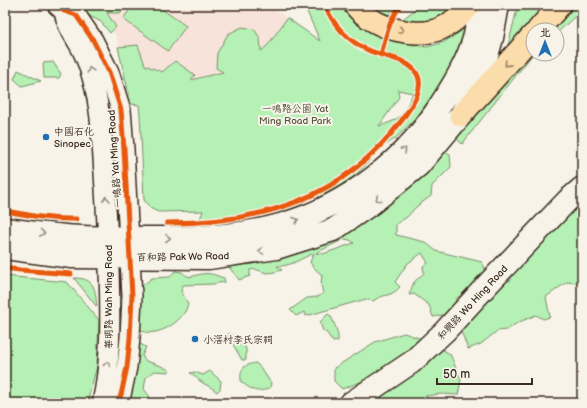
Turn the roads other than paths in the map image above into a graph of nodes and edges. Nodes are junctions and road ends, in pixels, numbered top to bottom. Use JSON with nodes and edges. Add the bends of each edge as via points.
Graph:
{"nodes":[{"id":1,"x":355,"y":5,"type":"edge"},
{"id":2,"x":470,"y":5,"type":"edge"},
{"id":3,"x":480,"y":5,"type":"edge"},
{"id":4,"x":498,"y":5,"type":"edge"},
{"id":5,"x":560,"y":5,"type":"edge"},
{"id":6,"x":60,"y":8,"type":"edge"},
{"id":7,"x":545,"y":22,"type":"edge"},
{"id":8,"x":525,"y":44,"type":"edge"},
{"id":9,"x":461,"y":115,"type":"junction"},
{"id":10,"x":582,"y":188,"type":"edge"},
{"id":11,"x":5,"y":228,"type":"edge"},
{"id":12,"x":5,"y":248,"type":"edge"},
{"id":13,"x":119,"y":248,"type":"junction"},
{"id":14,"x":102,"y":403,"type":"edge"},
{"id":15,"x":118,"y":403,"type":"edge"},
{"id":16,"x":351,"y":403,"type":"edge"}],
"edges":[{"from":1,"to":2,"type":"highway","one_way":true,"via":[[375,22],[415,32],[429,32],[446,26]]},
{"from":13,"to":3,"type":"main road","name":"百和路 Pak Wo Road","one_way":true,"via":[[272,227],[326,207],[362,186],[394,160],[419,133],[454,84],[473,41]]},
{"from":4,"to":9,"type":"main road","name":"百和路 Pak Wo Road","via":[[486,59]]},
{"from":5,"to":7,"type":"highway"},
{"from":6,"to":13,"type":"street","name":"一鳴路 Yat Ming Road","via":[[76,15],[85,27],[102,57],[121,110],[123,132]]},
{"from":8,"to":9,"type":"highway","one_way":true},
{"from":9,"to":13,"type":"main road","name":"百和路 Pak Wo Road","one_way":true,"via":[[419,165],[371,204],[333,230],[276,248],[209,258]]},
{"from":10,"to":16,"type":"main road","name":"和興路 Wo Hing Road","via":[[445,332],[412,362]]},
{"from":11,"to":13,"type":"main road","name":"百和路 Pak Wo Road","one_way":true},
{"from":12,"to":13,"type":"main road","name":"百和路 Pak Wo Road","via":[[72,257]]},
{"from":14,"to":13,"type":"street","name":"華明路 Wah Ming Road","one_way":true},
{"from":13,"to":15,"type":"street","name":"華明路 Wah Ming Road","via":[[132,296],[127,367]]}]}
